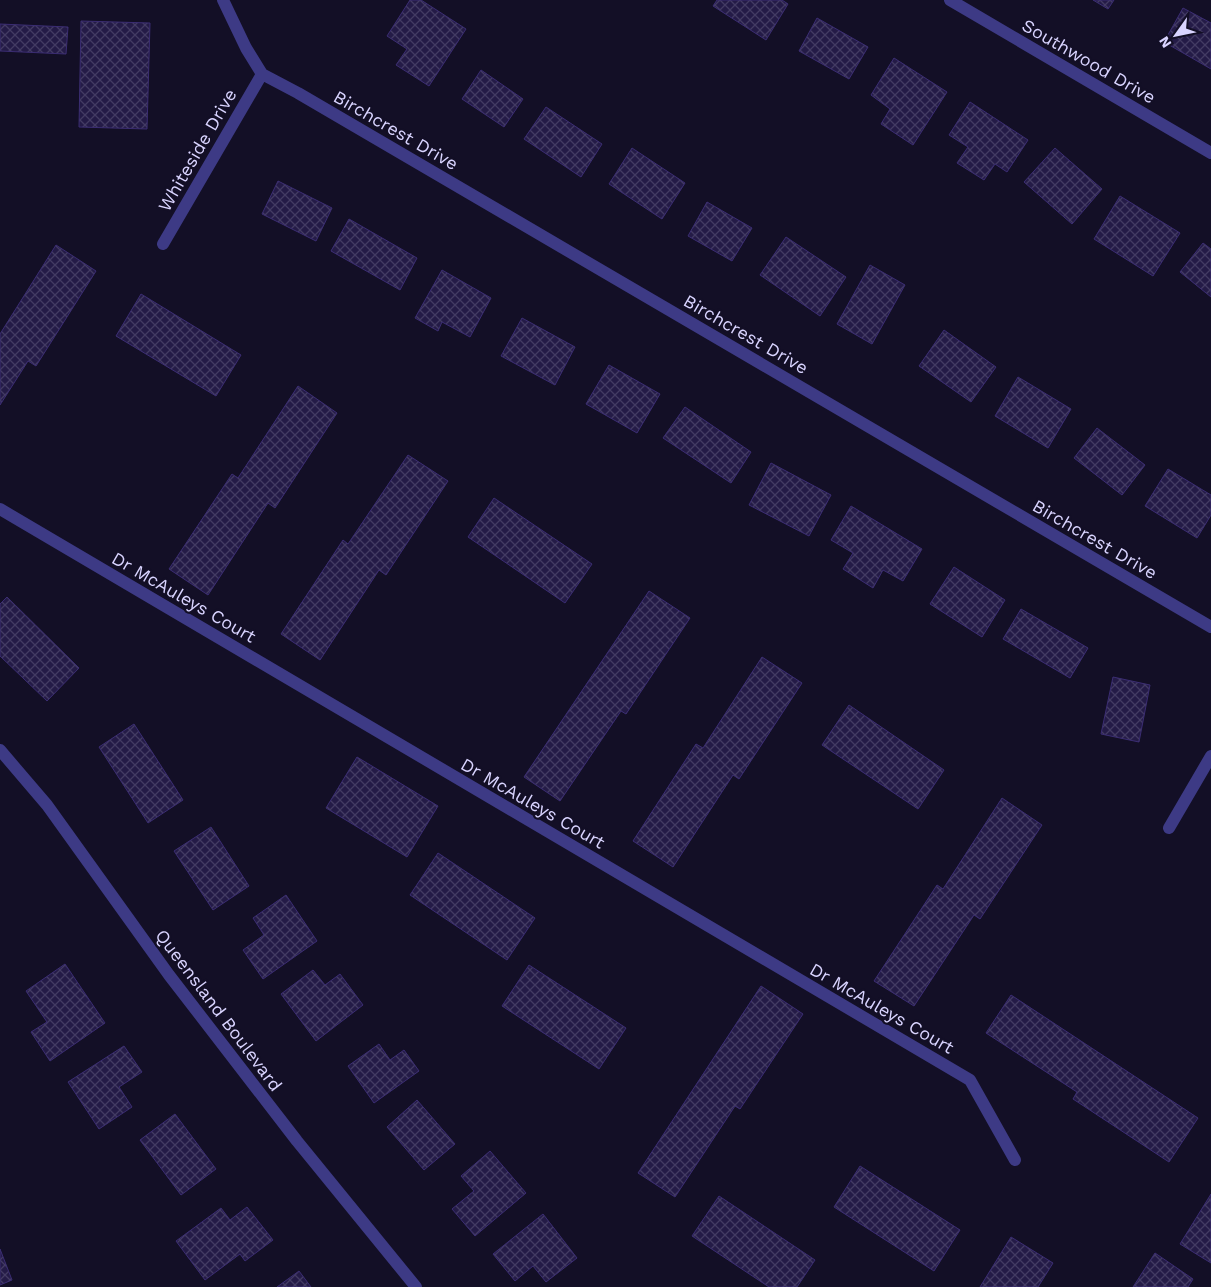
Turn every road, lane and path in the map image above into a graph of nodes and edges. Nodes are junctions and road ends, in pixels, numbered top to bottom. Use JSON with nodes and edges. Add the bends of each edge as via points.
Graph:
{"nodes":[{"id":1,"x":223,"y":0,"type":"edge"},
{"id":2,"x":950,"y":0,"type":"edge"},
{"id":3,"x":262,"y":74,"type":"junction"},
{"id":4,"x":1211,"y":153,"type":"edge"},
{"id":5,"x":163,"y":244,"type":"dead end"},
{"id":6,"x":0,"y":509,"type":"edge"},
{"id":7,"x":1211,"y":627,"type":"edge"},
{"id":8,"x":0,"y":750,"type":"edge"},
{"id":9,"x":1211,"y":756,"type":"edge"},
{"id":10,"x":1169,"y":828,"type":"dead end"},
{"id":11,"x":1015,"y":1160,"type":"dead end"},
{"id":12,"x":416,"y":1287,"type":"edge"}],
"edges":[{"from":1,"to":3,"type":"street"},
{"from":2,"to":4,"type":"street","name":"Southwood Drive"},
{"from":3,"to":5,"type":"street","name":"Whiteside Drive"},
{"from":3,"to":7,"type":"street","name":"Birchcrest Drive"},
{"from":6,"to":11,"type":"street","name":"Dr McAuleys Court","via":[[970,1080]]},
{"from":8,"to":12,"type":"street","name":"Queensland Boulevard","via":[[47,805],[169,975],[297,1141]]},
{"from":9,"to":10,"type":"street"}]}
